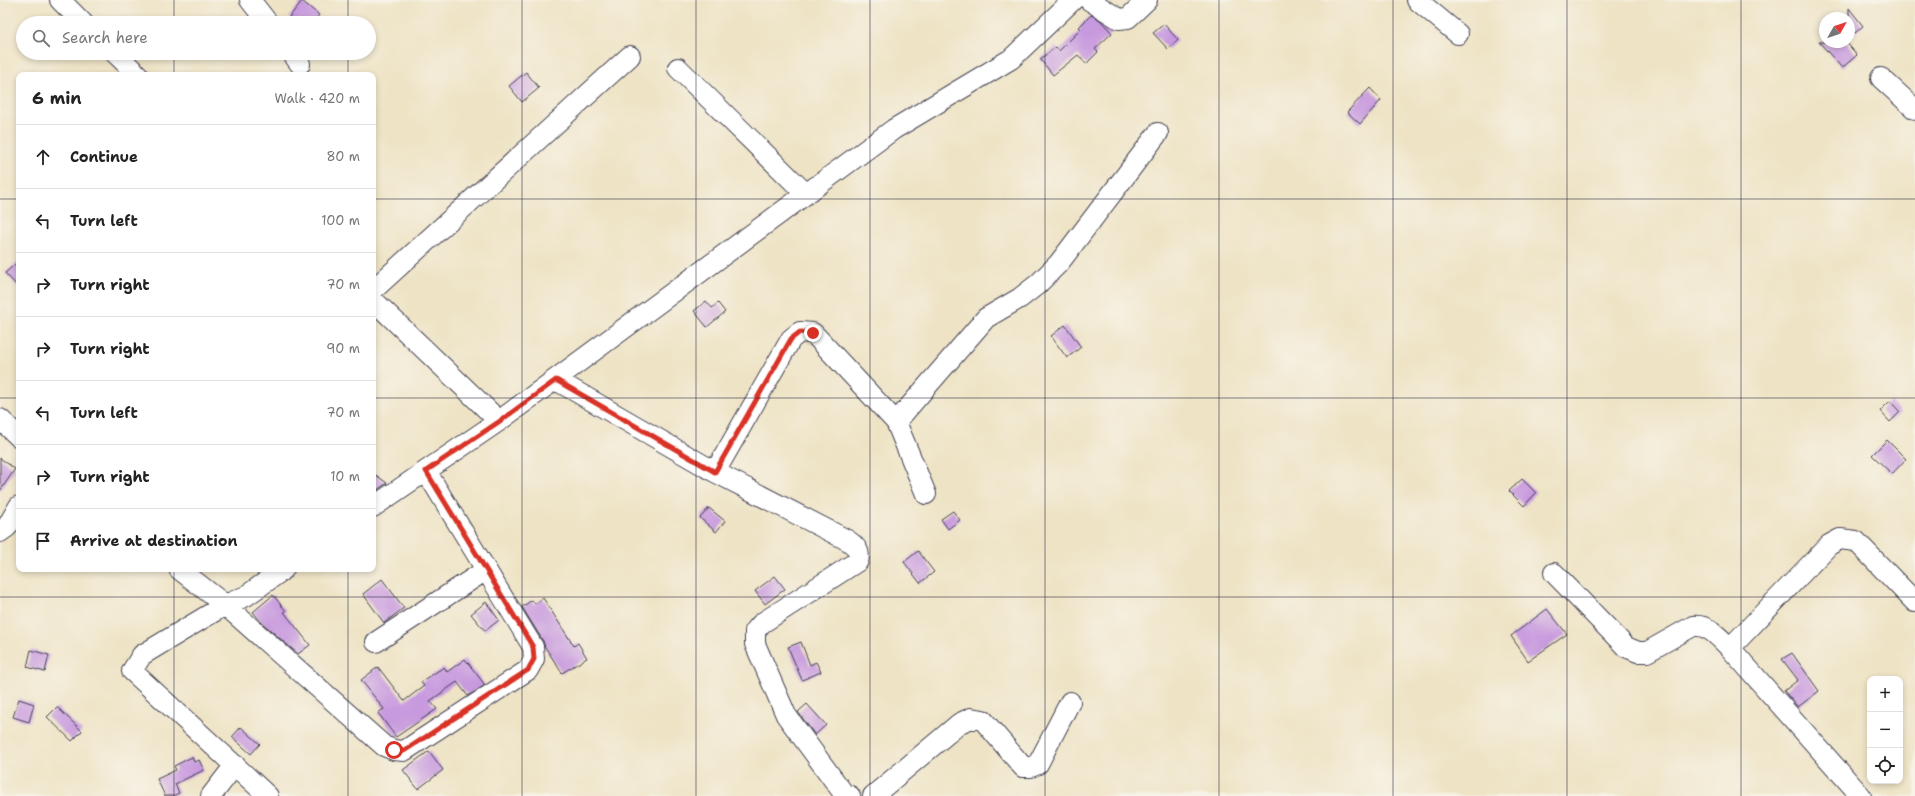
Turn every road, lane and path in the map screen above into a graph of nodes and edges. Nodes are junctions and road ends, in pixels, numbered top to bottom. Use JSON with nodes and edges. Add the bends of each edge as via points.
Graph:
{"nodes":[{"id":1,"x":60,"y":0,"type":"edge"},
{"id":2,"x":250,"y":0,"type":"edge"},
{"id":3,"x":1073,"y":0,"type":"edge"},
{"id":4,"x":1089,"y":0,"type":"edge"},
{"id":5,"x":1147,"y":0,"type":"edge"},
{"id":6,"x":1417,"y":0,"type":"edge"},
{"id":7,"x":76,"y":16,"type":"edge"},
{"id":8,"x":263,"y":16,"type":"edge"},
{"id":9,"x":1458,"y":34,"type":"dead end"},
{"id":10,"x":630,"y":56,"type":"dead end"},
{"id":11,"x":122,"y":60,"type":"edge"},
{"id":12,"x":678,"y":68,"type":"dead end"},
{"id":13,"x":135,"y":72,"type":"edge"},
{"id":14,"x":1881,"y":78,"type":"dead end"},
{"id":15,"x":1915,"y":109,"type":"edge"},
{"id":16,"x":1158,"y":133,"type":"dead end"},
{"id":17,"x":806,"y":194,"type":"junction"},
{"id":18,"x":376,"y":287,"type":"edge"},
{"id":19,"x":376,"y":303,"type":"edge"},
{"id":20,"x":556,"y":380,"type":"junction"},
{"id":21,"x":0,"y":419,"type":"edge"},
{"id":22,"x":500,"y":421,"type":"junction"},
{"id":23,"x":896,"y":422,"type":"junction"},
{"id":24,"x":16,"y":434,"type":"edge"},
{"id":25,"x":426,"y":471,"type":"junction"},
{"id":26,"x":715,"y":472,"type":"junction"},
{"id":27,"x":926,"y":494,"type":"dead end"},
{"id":28,"x":376,"y":505,"type":"edge"},
{"id":29,"x":16,"y":511,"type":"edge"},
{"id":30,"x":0,"y":532,"type":"edge"},
{"id":31,"x":486,"y":570,"type":"junction"},
{"id":32,"x":183,"y":572,"type":"edge"},
{"id":33,"x":280,"y":572,"type":"edge"},
{"id":34,"x":1554,"y":573,"type":"dead end"},
{"id":35,"x":1915,"y":602,"type":"edge"},
{"id":36,"x":225,"y":605,"type":"junction"},
{"id":37,"x":376,"y":642,"type":"dead end"},
{"id":38,"x":1730,"y":648,"type":"junction"},
{"id":39,"x":1070,"y":702,"type":"dead end"},
{"id":40,"x":234,"y":765,"type":"junction"},
{"id":41,"x":211,"y":796,"type":"edge"},
{"id":42,"x":268,"y":796,"type":"edge"},
{"id":43,"x":850,"y":796,"type":"edge"},
{"id":44,"x":874,"y":796,"type":"edge"},
{"id":45,"x":1861,"y":796,"type":"edge"}],
"edges":[{"from":1,"to":7,"type":"street"},
{"from":2,"to":8,"type":"street"},
{"from":3,"to":17,"type":"street","via":[[1011,59],[894,129]]},
{"from":4,"to":5,"type":"street","via":[[1119,18],[1128,18]]},
{"from":6,"to":9,"type":"street"},
{"from":10,"to":18,"type":"street"},
{"from":11,"to":13,"type":"street"},
{"from":12,"to":17,"type":"street"},
{"from":14,"to":15,"type":"street"},
{"from":16,"to":23,"type":"street","via":[[1059,263],[1020,298],[986,318]]},
{"from":17,"to":20,"type":"street"},
{"from":19,"to":22,"type":"street"},
{"from":20,"to":22,"type":"street"},
{"from":20,"to":26,"type":"street"},
{"from":21,"to":24,"type":"street"},
{"from":22,"to":25,"type":"street"},
{"from":23,"to":26,"type":"street","via":[[813,333],[800,332],[791,339]]},
{"from":23,"to":27,"type":"street"},
{"from":25,"to":28,"type":"street"},
{"from":25,"to":31,"type":"street"},
{"from":26,"to":43,"type":"street","via":[[847,540],[858,550],[858,561],[762,623],[755,631],[756,644],[786,715],[844,794]]},
{"from":29,"to":30,"type":"street"},
{"from":31,"to":36,"type":"street","via":[[533,647],[534,659],[528,670],[404,751],[384,746]]},
{"from":31,"to":37,"type":"street"},
{"from":32,"to":36,"type":"street"},
{"from":33,"to":36,"type":"street","via":[[246,596]]},
{"from":34,"to":38,"type":"street","via":[[1626,647],[1638,652],[1647,652],[1693,626],[1701,625],[1710,629]]},
{"from":35,"to":38,"type":"street","via":[[1856,541],[1840,539],[1829,545]]},
{"from":36,"to":40,"type":"street","via":[[142,655],[132,671]]},
{"from":38,"to":45,"type":"street"},
{"from":39,"to":44,"type":"street","via":[[1038,764],[1023,767],[983,720],[971,718],[960,723]]},
{"from":40,"to":41,"type":"street"},
{"from":40,"to":42,"type":"street"}]}
